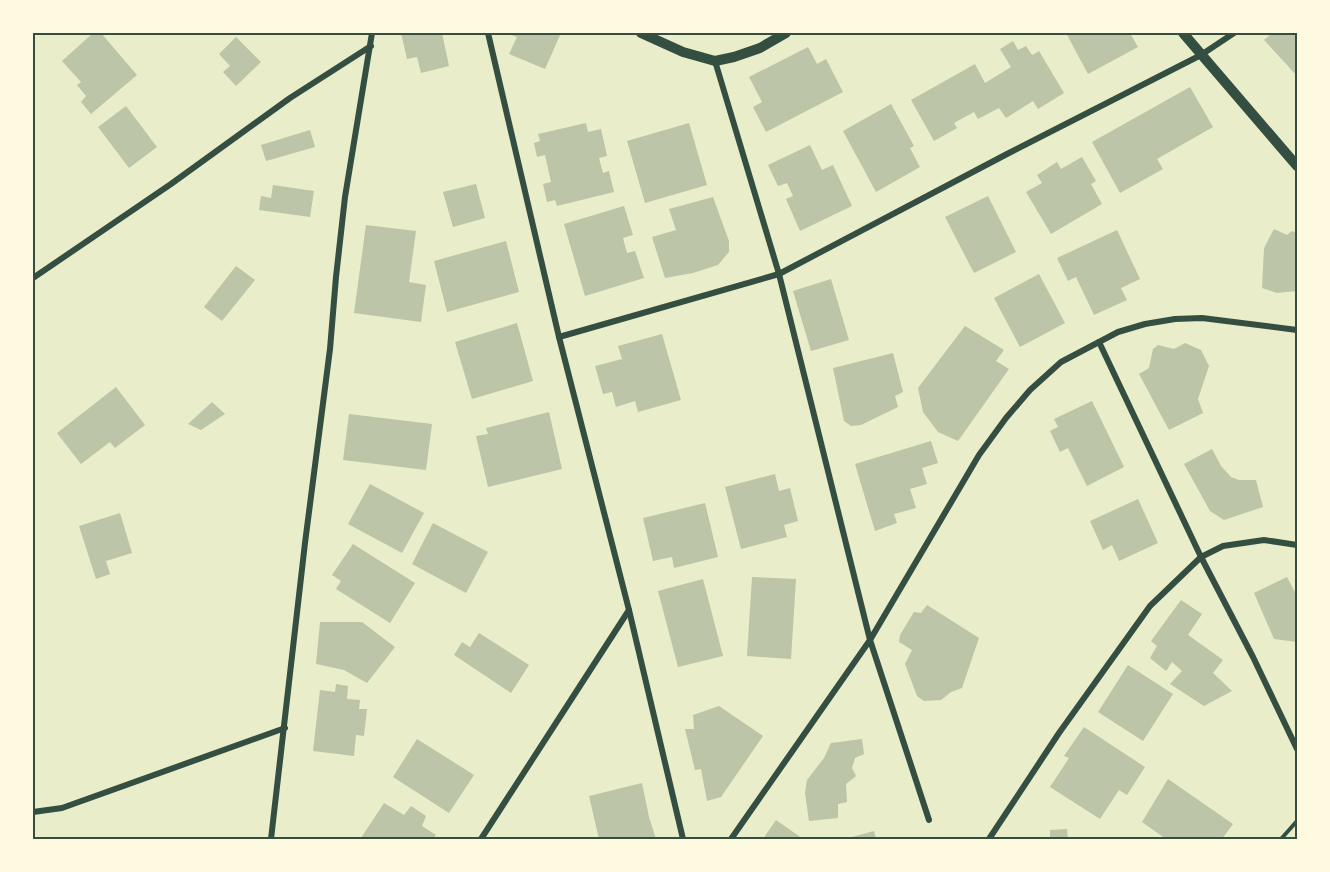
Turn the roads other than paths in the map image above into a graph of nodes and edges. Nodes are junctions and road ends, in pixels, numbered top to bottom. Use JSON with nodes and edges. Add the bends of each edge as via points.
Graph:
{"nodes":[{"id":1,"x":372,"y":33,"type":"edge"},
{"id":2,"x":488,"y":33,"type":"edge"},
{"id":3,"x":641,"y":33,"type":"edge"},
{"id":4,"x":786,"y":33,"type":"edge"},
{"id":5,"x":1183,"y":33,"type":"edge"},
{"id":6,"x":1234,"y":33,"type":"edge"},
{"id":7,"x":371,"y":46,"type":"junction"},
{"id":8,"x":1201,"y":54,"type":"junction"},
{"id":9,"x":715,"y":61,"type":"junction"},
{"id":10,"x":1297,"y":166,"type":"edge"},
{"id":11,"x":779,"y":274,"type":"junction"},
{"id":12,"x":33,"y":278,"type":"edge"},
{"id":13,"x":1297,"y":330,"type":"edge"},
{"id":14,"x":560,"y":338,"type":"junction"},
{"id":15,"x":1099,"y":342,"type":"junction"},
{"id":16,"x":1297,"y":545,"type":"edge"},
{"id":17,"x":1201,"y":557,"type":"junction"},
{"id":18,"x":629,"y":610,"type":"junction"},
{"id":19,"x":870,"y":640,"type":"junction"},
{"id":20,"x":285,"y":728,"type":"junction"},
{"id":21,"x":1297,"y":749,"type":"edge"},
{"id":22,"x":33,"y":812,"type":"edge"},
{"id":23,"x":929,"y":820,"type":"dead end"},
{"id":24,"x":271,"y":839,"type":"edge"},
{"id":25,"x":480,"y":839,"type":"edge"},
{"id":26,"x":683,"y":839,"type":"edge"},
{"id":27,"x":731,"y":839,"type":"edge"},
{"id":28,"x":989,"y":839,"type":"edge"}],
"edges":[{"from":1,"to":7,"type":"street"},
{"from":2,"to":14,"type":"street"},
{"from":3,"to":9,"type":"street"},
{"from":4,"to":9,"type":"street","via":[[760,48]]},
{"from":5,"to":8,"type":"street"},
{"from":6,"to":8,"type":"street"},
{"from":7,"to":12,"type":"street"},
{"from":7,"to":20,"type":"street","via":[[345,197]]},
{"from":8,"to":10,"type":"street"},
{"from":8,"to":11,"type":"street"},
{"from":9,"to":11,"type":"street"},
{"from":11,"to":14,"type":"street"},
{"from":11,"to":19,"type":"street"},
{"from":13,"to":15,"type":"street","via":[[1202,318],[1174,319],[1118,332]]},
{"from":14,"to":18,"type":"street"},
{"from":15,"to":17,"type":"street"},
{"from":15,"to":19,"type":"street","via":[[1061,362],[1006,418],[979,455]]},
{"from":16,"to":17,"type":"street","via":[[1264,540],[1223,546]]},
{"from":17,"to":21,"type":"street"},
{"from":17,"to":28,"type":"street","via":[[1150,606]]},
{"from":18,"to":25,"type":"street"},
{"from":18,"to":26,"type":"street"},
{"from":19,"to":23,"type":"street"},
{"from":19,"to":27,"type":"street"},
{"from":20,"to":22,"type":"street","via":[[62,808]]},
{"from":20,"to":24,"type":"street"}]}
